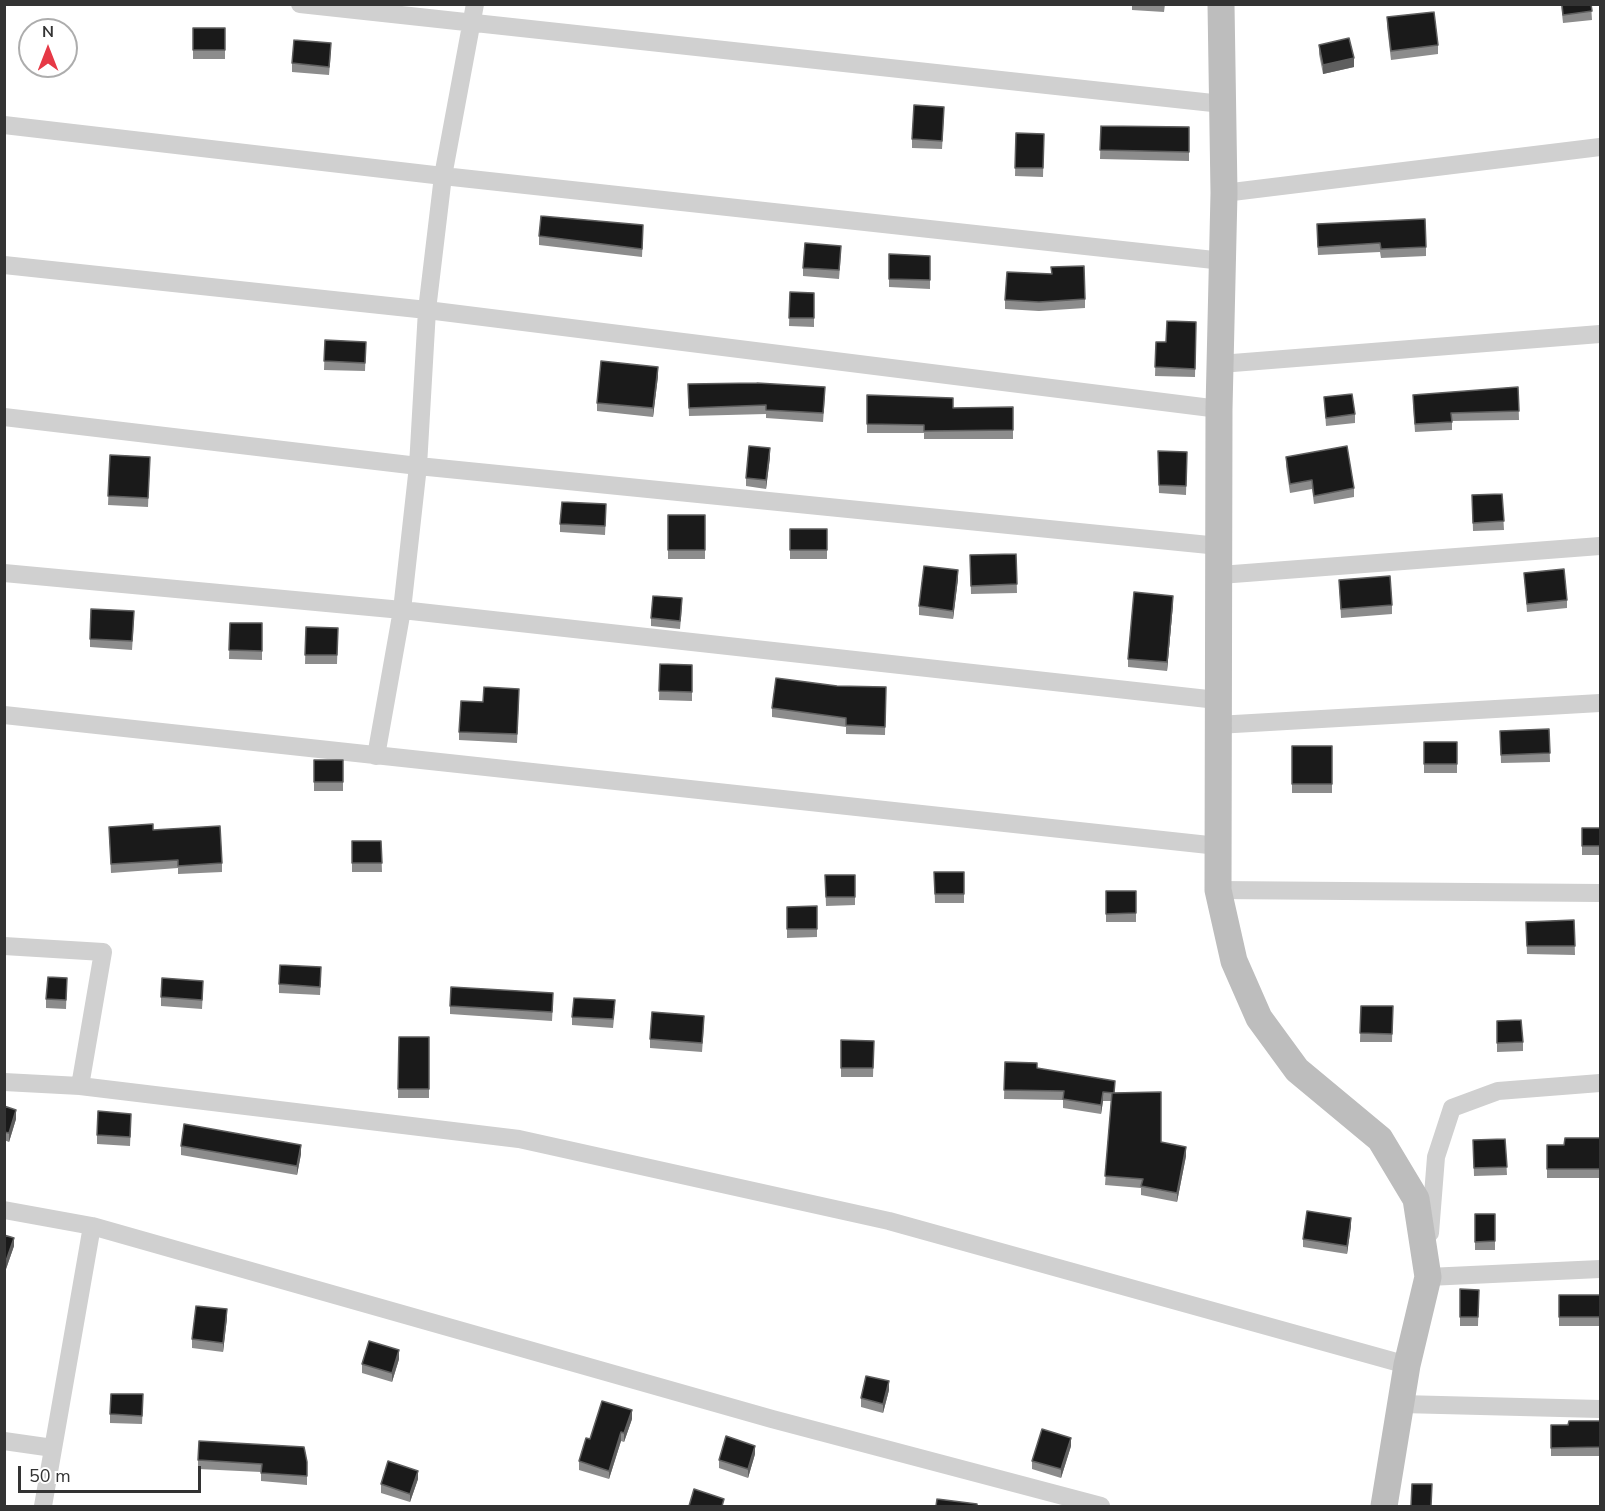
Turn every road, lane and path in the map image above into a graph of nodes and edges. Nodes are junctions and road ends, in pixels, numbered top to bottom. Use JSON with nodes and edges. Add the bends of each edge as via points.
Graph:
{"nodes":[{"id":1,"x":300,"y":4,"type":"edge"},
{"id":2,"x":1221,"y":4,"type":"edge"},
{"id":3,"x":475,"y":13,"type":"edge"},
{"id":4,"x":1222,"y":104,"type":"junction"},
{"id":5,"x":4,"y":125,"type":"edge"},
{"id":6,"x":1600,"y":147,"type":"edge"},
{"id":7,"x":443,"y":176,"type":"junction"},
{"id":8,"x":1224,"y":193,"type":"junction"},
{"id":9,"x":1223,"y":261,"type":"junction"},
{"id":10,"x":4,"y":265,"type":"edge"},
{"id":11,"x":427,"y":310,"type":"junction"},
{"id":12,"x":1600,"y":334,"type":"edge"},
{"id":13,"x":1220,"y":363,"type":"junction"},
{"id":14,"x":1219,"y":409,"type":"junction"},
{"id":15,"x":4,"y":417,"type":"edge"},
{"id":16,"x":418,"y":466,"type":"junction"},
{"id":17,"x":1219,"y":546,"type":"junction"},
{"id":18,"x":1600,"y":546,"type":"edge"},
{"id":19,"x":4,"y":573,"type":"edge"},
{"id":20,"x":1220,"y":575,"type":"junction"},
{"id":21,"x":402,"y":610,"type":"junction"},
{"id":22,"x":1600,"y":703,"type":"edge"},
{"id":23,"x":1217,"y":713,"type":"junction"},
{"id":24,"x":4,"y":715,"type":"edge"},
{"id":25,"x":376,"y":756,"type":"junction"},
{"id":26,"x":1218,"y":846,"type":"junction"},
{"id":27,"x":1218,"y":890,"type":"junction"},
{"id":28,"x":1600,"y":893,"type":"edge"},
{"id":29,"x":4,"y":946,"type":"edge"},
{"id":30,"x":4,"y":1082,"type":"edge"},
{"id":31,"x":1600,"y":1083,"type":"edge"},
{"id":32,"x":80,"y":1086,"type":"junction"},
{"id":33,"x":4,"y":1210,"type":"edge"},
{"id":34,"x":92,"y":1226,"type":"junction"},
{"id":35,"x":1600,"y":1269,"type":"edge"},
{"id":36,"x":1428,"y":1277,"type":"junction"},
{"id":37,"x":1407,"y":1365,"type":"junction"},
{"id":38,"x":1401,"y":1404,"type":"junction"},
{"id":39,"x":1600,"y":1409,"type":"edge"},
{"id":40,"x":4,"y":1441,"type":"edge"},
{"id":41,"x":53,"y":1448,"type":"junction"},
{"id":42,"x":43,"y":1506,"type":"edge"},
{"id":43,"x":1101,"y":1506,"type":"edge"},
{"id":44,"x":1384,"y":1506,"type":"edge"}],
"edges":[{"from":1,"to":3,"type":"street"},
{"from":2,"to":4,"type":"street"},
{"from":3,"to":4,"type":"street"},
{"from":3,"to":7,"type":"street"},
{"from":4,"to":8,"type":"street"},
{"from":5,"to":7,"type":"street"},
{"from":6,"to":8,"type":"street"},
{"from":7,"to":9,"type":"street"},
{"from":7,"to":11,"type":"street"},
{"from":8,"to":9,"type":"street"},
{"from":9,"to":13,"type":"street"},
{"from":10,"to":11,"type":"street"},
{"from":11,"to":14,"type":"street"},
{"from":11,"to":16,"type":"street"},
{"from":12,"to":13,"type":"street"},
{"from":13,"to":14,"type":"street"},
{"from":14,"to":17,"type":"street"},
{"from":15,"to":16,"type":"street"},
{"from":16,"to":17,"type":"street"},
{"from":16,"to":21,"type":"street"},
{"from":17,"to":20,"type":"street"},
{"from":18,"to":20,"type":"street"},
{"from":19,"to":21,"type":"street"},
{"from":20,"to":23,"type":"street"},
{"from":21,"to":23,"type":"street"},
{"from":21,"to":25,"type":"street"},
{"from":22,"to":23,"type":"street"},
{"from":23,"to":26,"type":"street"},
{"from":24,"to":25,"type":"street"},
{"from":25,"to":26,"type":"street"},
{"from":26,"to":27,"type":"street"},
{"from":27,"to":28,"type":"street"},
{"from":27,"to":36,"type":"street","via":[[1234,961],[1259,1018],[1297,1070],[1380,1139],[1416,1199]]},
{"from":29,"to":32,"type":"street","via":[[103,952]]},
{"from":30,"to":32,"type":"street"},
{"from":31,"to":36,"type":"street","via":[[1498,1091],[1452,1108],[1436,1157]]},
{"from":32,"to":37,"type":"street","via":[[519,1139],[889,1221]]},
{"from":33,"to":34,"type":"street"},
{"from":34,"to":41,"type":"street"},
{"from":34,"to":43,"type":"street","via":[[772,1419]]},
{"from":35,"to":36,"type":"street"},
{"from":36,"to":37,"type":"street"},
{"from":37,"to":38,"type":"street"},
{"from":38,"to":39,"type":"street"},
{"from":38,"to":44,"type":"street"},
{"from":40,"to":41,"type":"street"},
{"from":41,"to":42,"type":"street"}]}
